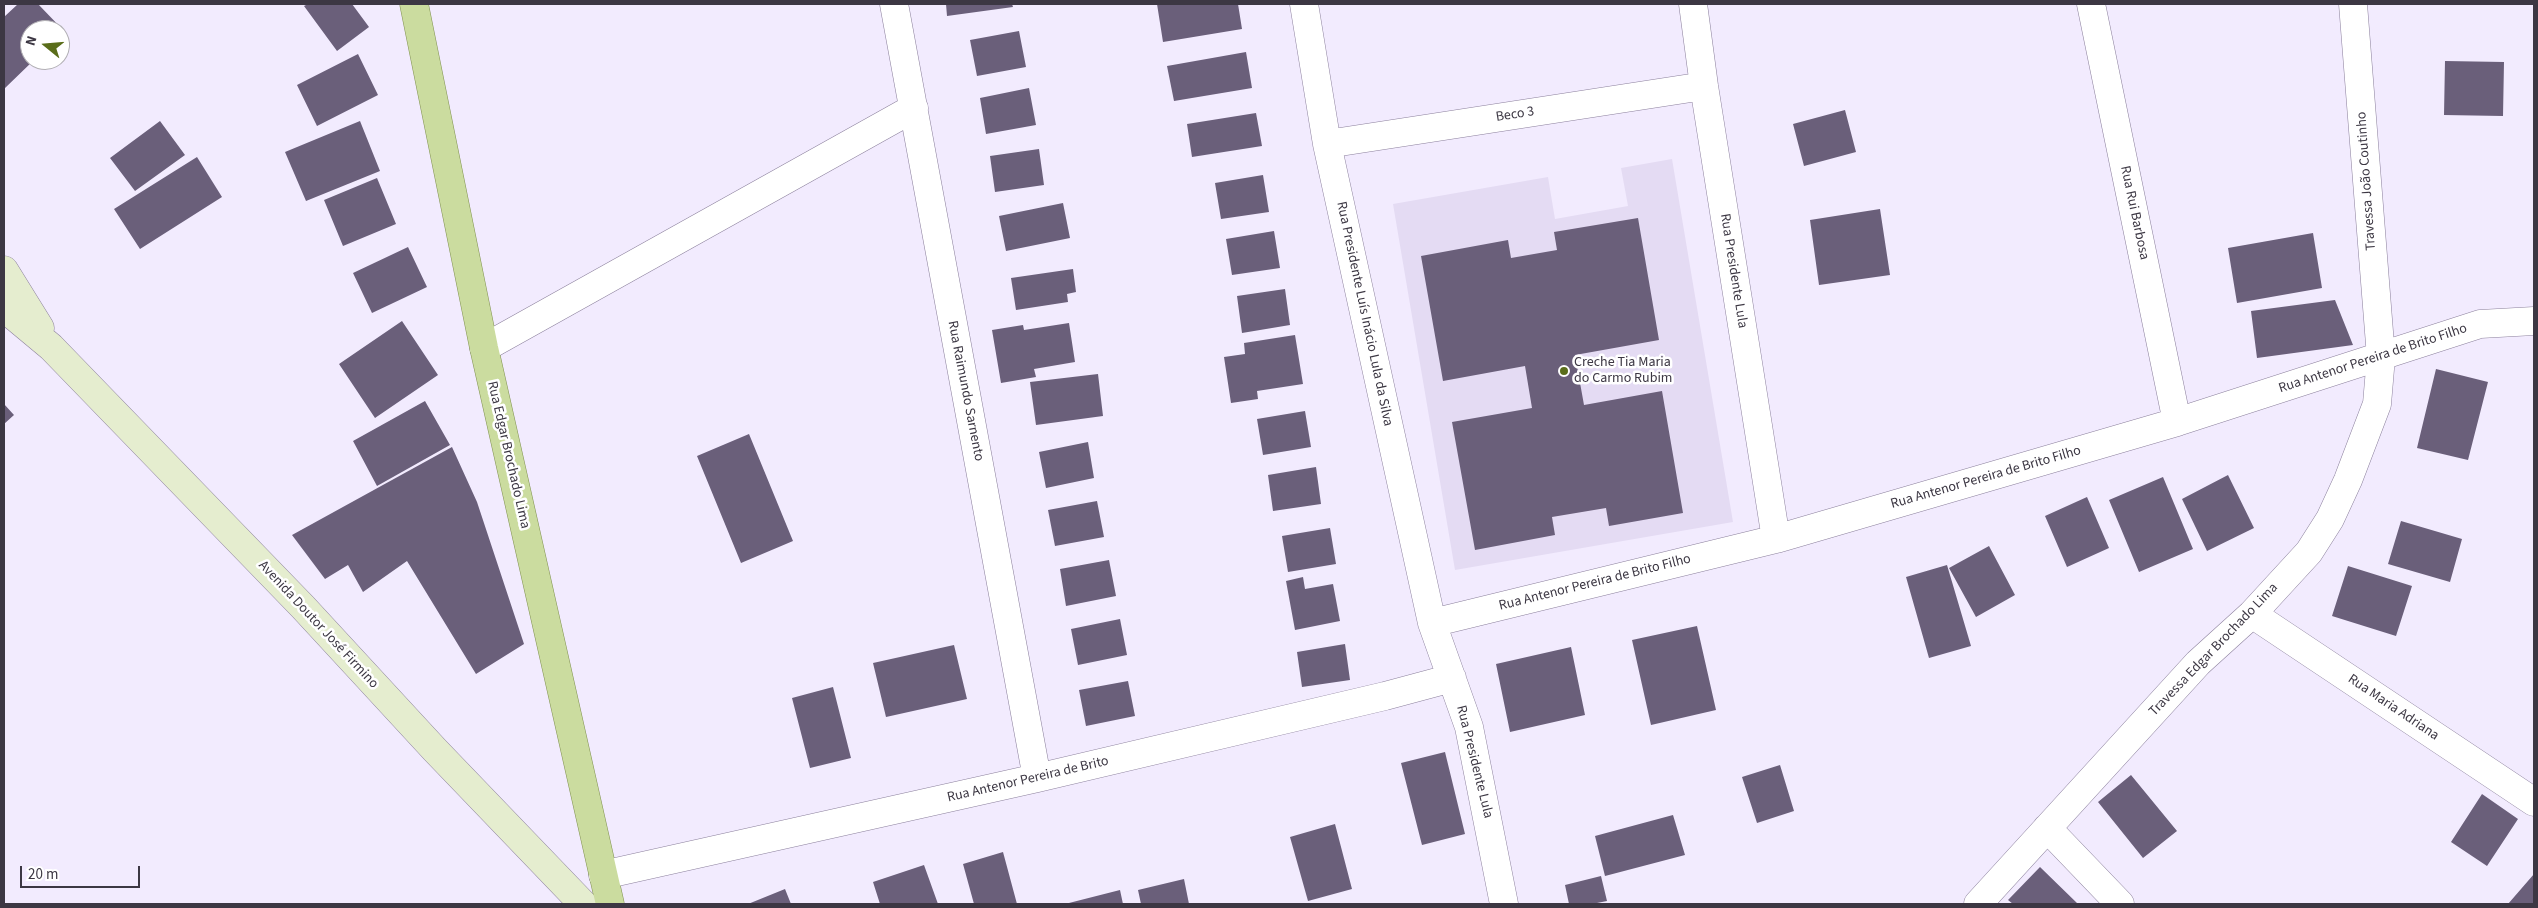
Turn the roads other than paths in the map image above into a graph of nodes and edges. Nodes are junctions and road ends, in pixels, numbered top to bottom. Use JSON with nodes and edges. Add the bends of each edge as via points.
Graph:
{"nodes":[{"id":1,"x":414,"y":4,"type":"edge"},
{"id":2,"x":894,"y":4,"type":"edge"},
{"id":3,"x":1304,"y":4,"type":"edge"},
{"id":4,"x":1693,"y":4,"type":"edge"},
{"id":5,"x":2091,"y":4,"type":"edge"},
{"id":6,"x":2353,"y":4,"type":"edge"},
{"id":7,"x":1704,"y":86,"type":"junction"},
{"id":8,"x":914,"y":108,"type":"junction"},
{"id":9,"x":1327,"y":144,"type":"junction"},
{"id":10,"x":4,"y":270,"type":"edge"},
{"id":11,"x":4,"y":308,"type":"edge"},
{"id":12,"x":2534,"y":321,"type":"edge"},
{"id":13,"x":51,"y":346,"type":"junction"},
{"id":14,"x":484,"y":348,"type":"junction"},
{"id":15,"x":2381,"y":358,"type":"junction"},
{"id":16,"x":2178,"y":422,"type":"junction"},
{"id":17,"x":1776,"y":539,"type":"junction"},
{"id":18,"x":2252,"y":614,"type":"junction"},
{"id":19,"x":1432,"y":623,"type":"junction"},
{"id":20,"x":1452,"y":678,"type":"junction"},
{"id":21,"x":1037,"y":778,"type":"junction"},
{"id":22,"x":2534,"y":802,"type":"edge"},
{"id":23,"x":2047,"y":828,"type":"junction"},
{"id":24,"x":603,"y":875,"type":"junction"},
{"id":25,"x":583,"y":904,"type":"edge"},
{"id":26,"x":610,"y":904,"type":"edge"},
{"id":27,"x":1504,"y":904,"type":"edge"},
{"id":28,"x":1978,"y":904,"type":"edge"},
{"id":29,"x":2120,"y":904,"type":"edge"}],
"edges":[{"from":1,"to":14,"type":"main road","name":"Rua Edgar Brochado Lima"},
{"from":2,"to":8,"type":"street","name":"Rua Raimundo Sarnento"},
{"from":3,"to":9,"type":"street","name":"Rua Presidente Luís Inácio Lula da Silva"},
{"from":4,"to":7,"type":"street","name":"Rua Presidente Lula"},
{"from":5,"to":16,"type":"street","name":"Rua Rui Barbosa"},
{"from":6,"to":15,"type":"street","name":"Travessa João Coutinho"},
{"from":7,"to":9,"type":"street","name":"Beco 3"},
{"from":7,"to":17,"type":"street","name":"Rua Presidente Lula"},
{"from":8,"to":14,"type":"street"},
{"from":8,"to":21,"type":"street","name":"Rua Raimundo Sarnento"},
{"from":9,"to":19,"type":"street","name":"Rua Presidente Luís Inácio Lula da Silva"},
{"from":10,"to":13,"type":"street","name":"Avenida Doutor José Firmino"},
{"from":11,"to":13,"type":"street","name":"Avenida Doutor José Firmino"},
{"from":12,"to":15,"type":"street","name":"Rua Antenor Pereira de Brito Filho","via":[[2480,324]]},
{"from":13,"to":25,"type":"street","name":"Avenida Doutor José Firmino"},
{"from":14,"to":24,"type":"main road","name":"Rua Edgar Brochado Lima"},
{"from":15,"to":16,"type":"street","name":"Rua Antenor Pereira de Brito Filho"},
{"from":15,"to":18,"type":"street","name":"Travessa Edgar Brochado Lima","via":[[2378,404],[2330,520],[2309,552]]},
{"from":16,"to":17,"type":"street","name":"Rua Antenor Pereira de Brito Filho"},
{"from":17,"to":19,"type":"street","name":"Rua Antenor Pereira de Brito Filho"},
{"from":18,"to":22,"type":"street","name":"Rua Maria Adriana"},
{"from":18,"to":23,"type":"street","name":"Travessa Edgar Brochado Lima","via":[[2198,663]]},
{"from":19,"to":20,"type":"street","name":"Rua Presidente Lula"},
{"from":20,"to":21,"type":"street","name":"Rua Antenor Pereira de Brito"},
{"from":20,"to":27,"type":"street","name":"Rua Presidente Lula","via":[[1469,727]]},
{"from":21,"to":24,"type":"street","name":"Rua Antenor Pereira de Brito"},
{"from":23,"to":28,"type":"street","name":"Travessa Edgar Brochado Lima"},
{"from":23,"to":29,"type":"street"},
{"from":24,"to":26,"type":"main road","name":"Rua Edgar Brochado Lima"}]}
